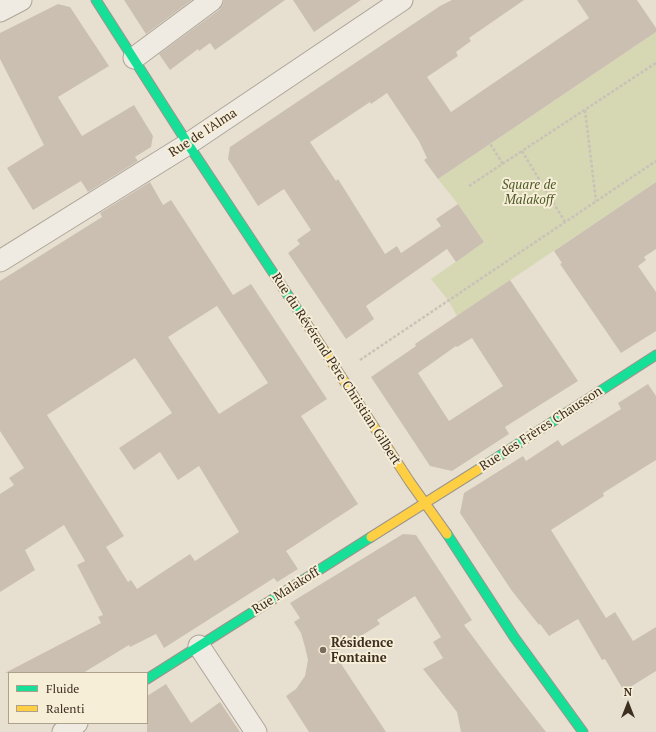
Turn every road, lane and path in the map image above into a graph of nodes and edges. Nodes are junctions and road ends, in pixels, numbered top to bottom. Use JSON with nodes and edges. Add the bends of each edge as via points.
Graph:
{"nodes":[{"id":1,"x":21,"y":0,"type":"edge"},
{"id":2,"x":96,"y":0,"type":"edge"},
{"id":3,"x":212,"y":0,"type":"edge"},
{"id":4,"x":402,"y":0,"type":"edge"},
{"id":5,"x":0,"y":11,"type":"edge"},
{"id":6,"x":134,"y":58,"type":"junction"},
{"id":7,"x":656,"y":63,"type":"edge"},
{"id":8,"x":585,"y":110,"type":"junction"},
{"id":9,"x":485,"y":136,"type":"dead end"},
{"id":10,"x":188,"y":144,"type":"junction"},
{"id":11,"x":522,"y":152,"type":"junction"},
{"id":12,"x":656,"y":161,"type":"edge"},
{"id":13,"x":503,"y":164,"type":"junction"},
{"id":14,"x":469,"y":186,"type":"dead end"},
{"id":15,"x":596,"y":201,"type":"junction"},
{"id":16,"x":565,"y":222,"type":"junction"},
{"id":17,"x":0,"y":261,"type":"edge"},
{"id":18,"x":656,"y":355,"type":"edge"},
{"id":19,"x":339,"y":373,"type":"junction"},
{"id":20,"x":426,"y":503,"type":"junction"},
{"id":21,"x":200,"y":646,"type":"junction"},
{"id":22,"x":148,"y":678,"type":"edge"},
{"id":23,"x":75,"y":724,"type":"edge"},
{"id":24,"x":63,"y":732,"type":"edge"},
{"id":25,"x":256,"y":732,"type":"edge"},
{"id":26,"x":583,"y":732,"type":"edge"}],
"edges":[{"from":1,"to":5,"type":"street"},
{"from":2,"to":6,"type":"street","name":"Rue du Révérend Père Christian Gilbert"},
{"from":3,"to":6,"type":"street"},
{"from":4,"to":10,"type":"street","name":"Rue de l'Alma"},
{"from":6,"to":10,"type":"street","name":"Rue du Révérend Père Christian Gilbert"},
{"from":7,"to":8,"type":"path"},
{"from":8,"to":11,"type":"path"},
{"from":8,"to":15,"type":"path"},
{"from":9,"to":13,"type":"path"},
{"from":10,"to":17,"type":"street","name":"Rue de l'Alma"},
{"from":10,"to":19,"type":"street","name":"Rue du Révérend Père Christian Gilbert"},
{"from":11,"to":13,"type":"path"},
{"from":11,"to":16,"type":"path"},
{"from":12,"to":15,"type":"path"},
{"from":13,"to":14,"type":"path"},
{"from":15,"to":16,"type":"path"},
{"from":16,"to":19,"type":"path"},
{"from":18,"to":20,"type":"street","name":"Rue des Frères Chausson"},
{"from":19,"to":20,"type":"street","name":"Rue du Révérend Père Christian Gilbert"},
{"from":20,"to":21,"type":"street","name":"Rue Malakoff"},
{"from":20,"to":26,"type":"street","name":"Rue du Révérend Père Christian Gilbert","via":[[505,623]]},
{"from":21,"to":22,"type":"street","name":"Rue Malakoff"},
{"from":21,"to":25,"type":"street"},
{"from":23,"to":24,"type":"street"}]}
